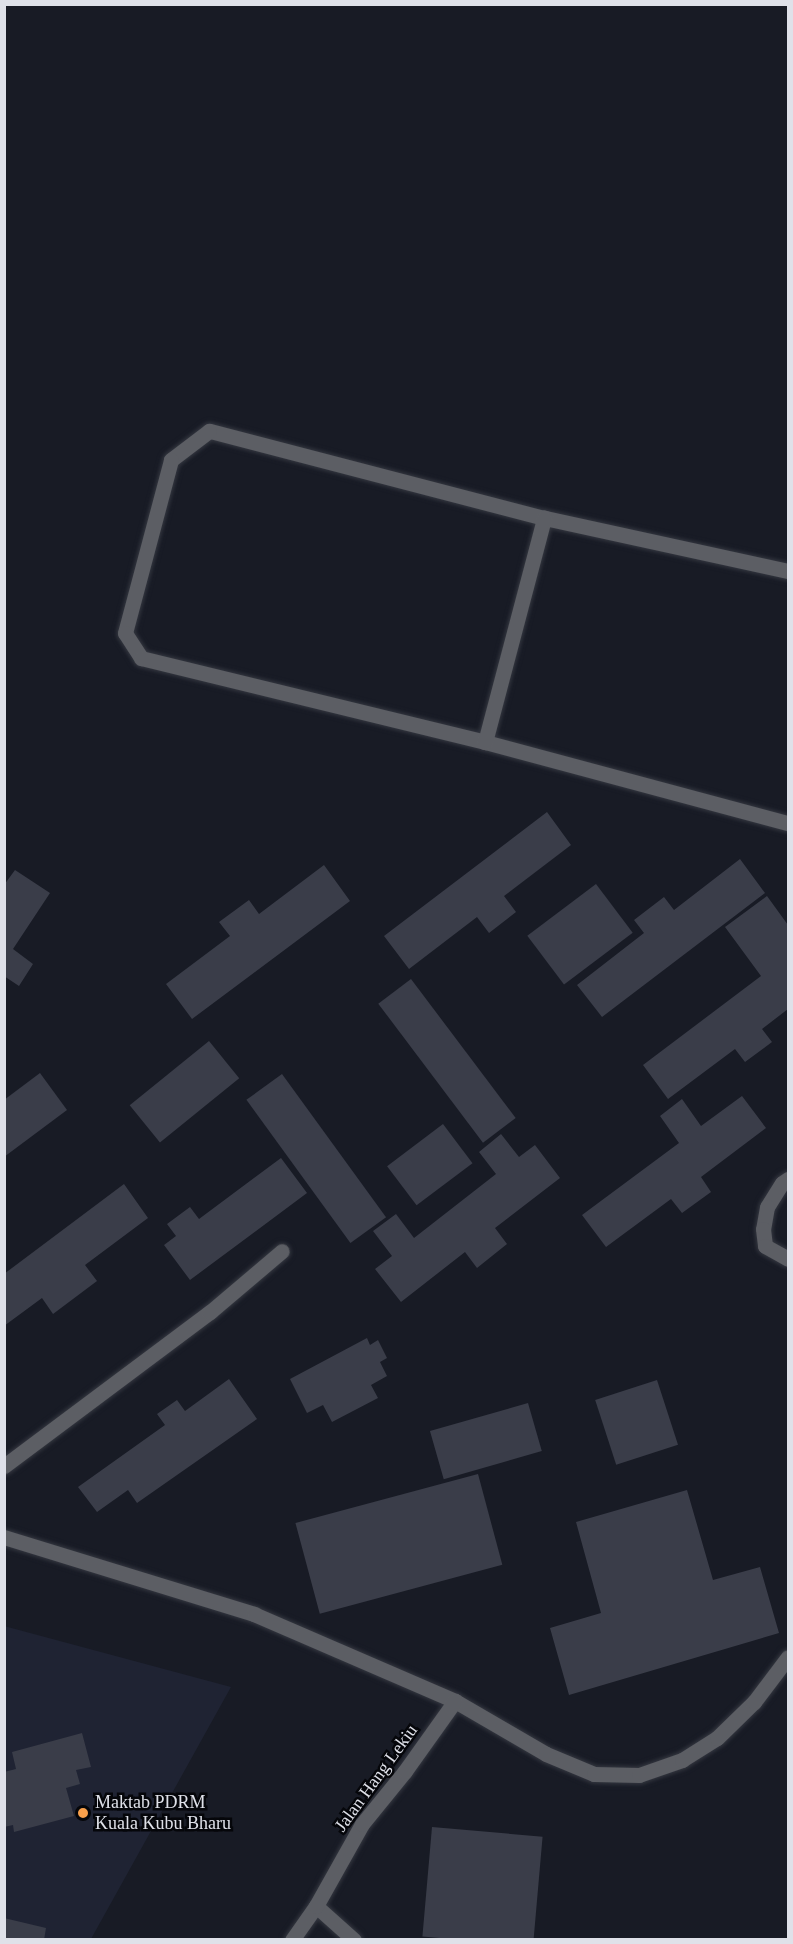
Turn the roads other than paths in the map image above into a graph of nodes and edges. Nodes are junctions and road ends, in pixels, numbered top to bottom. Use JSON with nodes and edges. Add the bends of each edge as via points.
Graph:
{"nodes":[{"id":1,"x":544,"y":518,"type":"junction"},
{"id":2,"x":789,"y":571,"type":"edge"},
{"id":3,"x":486,"y":742,"type":"junction"},
{"id":4,"x":789,"y":823,"type":"edge"},
{"id":5,"x":789,"y":1179,"type":"edge"},
{"id":6,"x":282,"y":1251,"type":"dead end"},
{"id":7,"x":789,"y":1259,"type":"edge"},
{"id":8,"x":4,"y":1466,"type":"edge"},
{"id":9,"x":4,"y":1537,"type":"edge"},
{"id":10,"x":789,"y":1657,"type":"edge"},
{"id":11,"x":455,"y":1701,"type":"junction"},
{"id":12,"x":316,"y":1906,"type":"junction"},
{"id":13,"x":292,"y":1940,"type":"edge"},
{"id":14,"x":354,"y":1940,"type":"edge"}],
"edges":[{"from":1,"to":2,"type":"street"},
{"from":1,"to":3,"type":"street"},
{"from":1,"to":3,"type":"street","via":[[209,431],[171,460],[125,633],[141,658]]},
{"from":3,"to":4,"type":"street"},
{"from":5,"to":7,"type":"street","via":[[782,1183],[767,1208],[763,1229],[765,1246]]},
{"from":6,"to":8,"type":"street","via":[[210,1312]]},
{"from":9,"to":11,"type":"street","via":[[254,1614]]},
{"from":10,"to":11,"type":"street","via":[[754,1702],[717,1738],[682,1761],[639,1774],[594,1774],[546,1754]]},
{"from":11,"to":12,"type":"street","name":"Jalan Hang Lekiu","via":[[362,1824]]},
{"from":12,"to":13,"type":"street","name":"Jalan Hang Lekiu"},
{"from":12,"to":14,"type":"street"}]}
